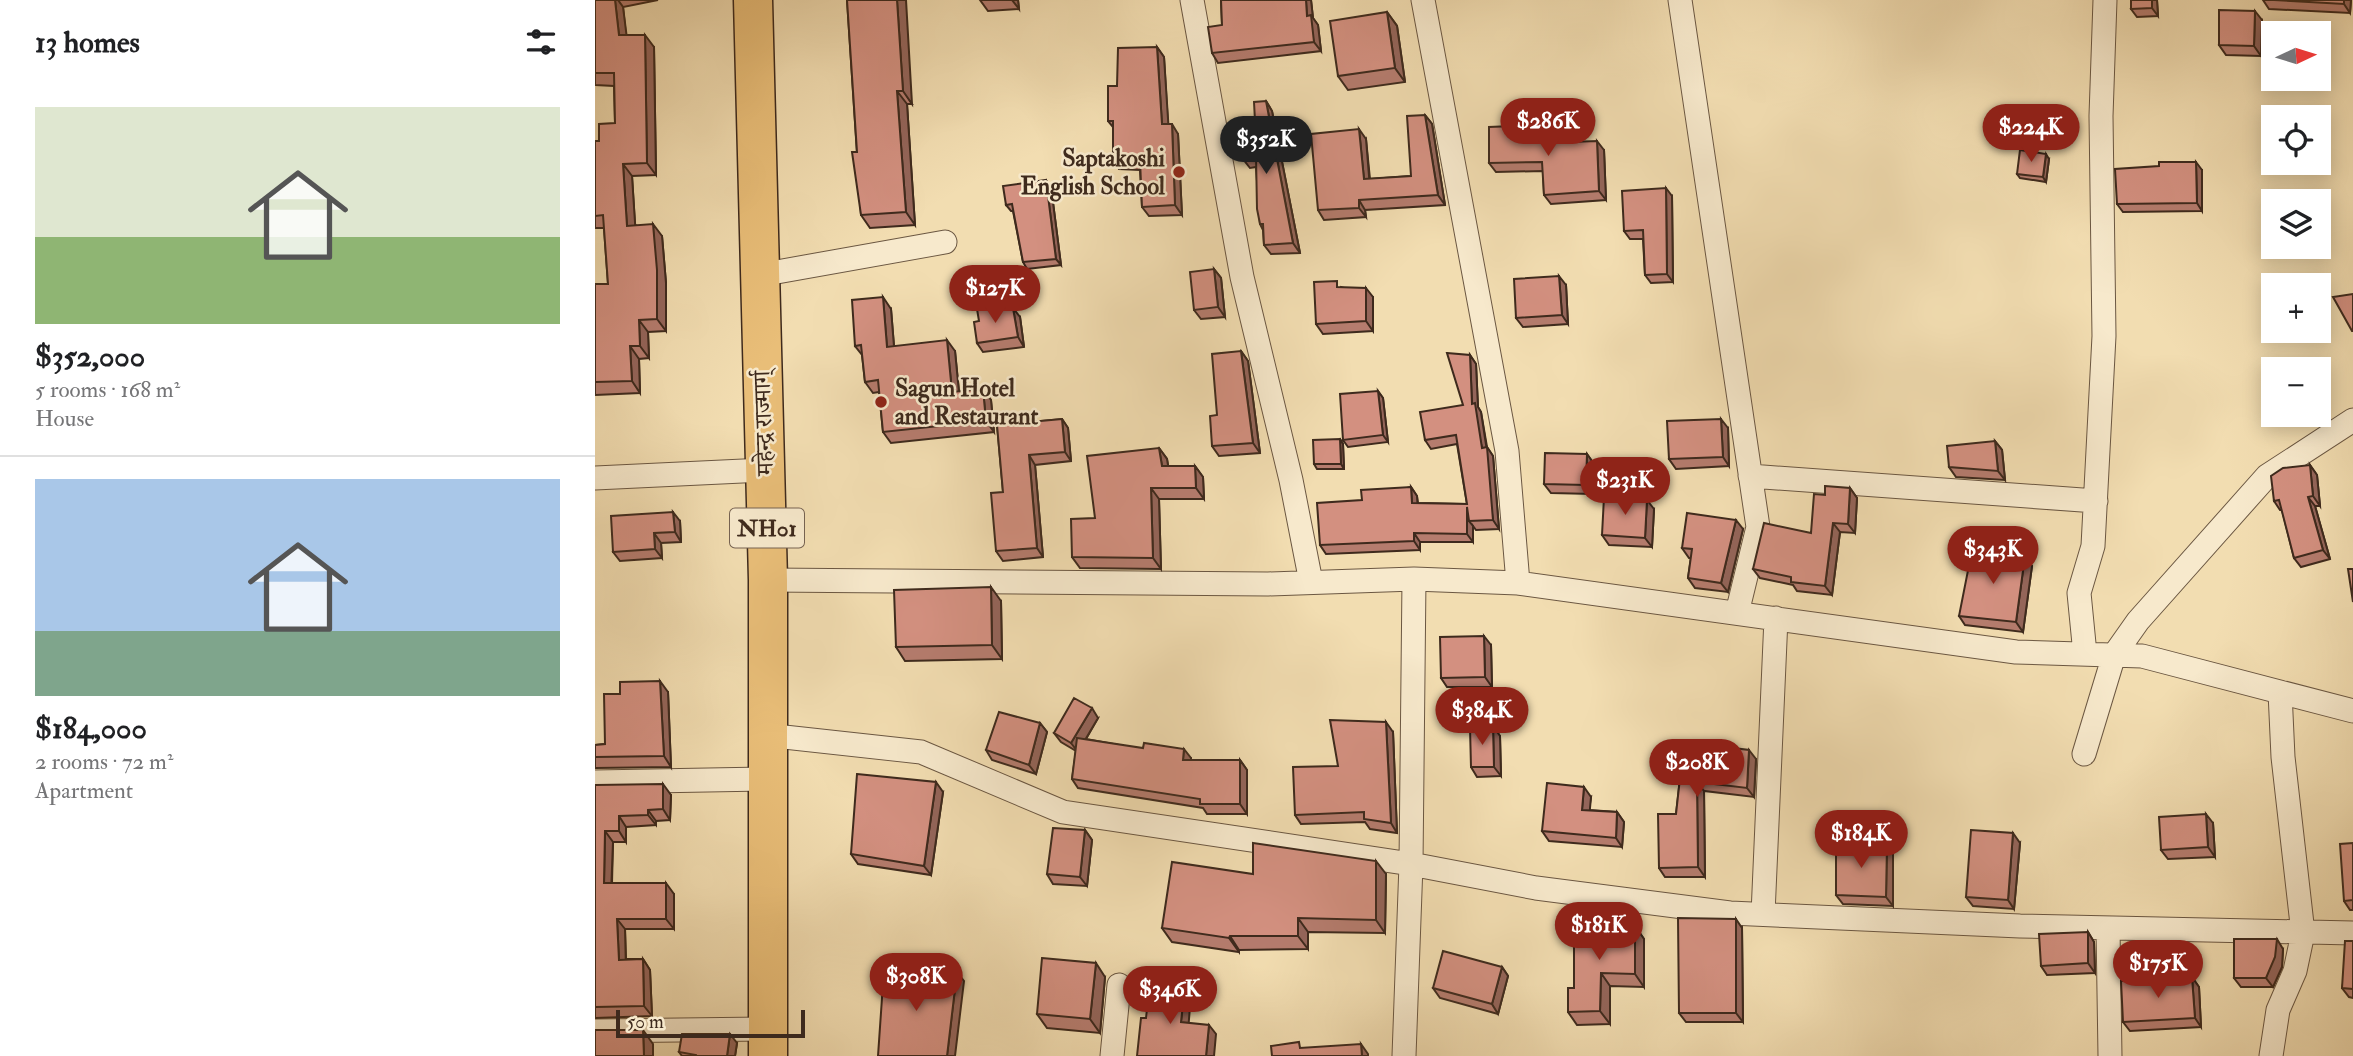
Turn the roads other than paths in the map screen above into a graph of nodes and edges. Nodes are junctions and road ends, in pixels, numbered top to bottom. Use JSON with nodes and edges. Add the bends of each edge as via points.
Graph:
{"nodes":[{"id":1,"x":753,"y":0,"type":"edge"},
{"id":2,"x":1192,"y":0,"type":"edge"},
{"id":3,"x":1423,"y":0,"type":"edge"},
{"id":4,"x":1680,"y":0,"type":"edge"},
{"id":5,"x":2105,"y":0,"type":"edge"},
{"id":6,"x":945,"y":242,"type":"dead end"},
{"id":7,"x":760,"y":275,"type":"junction"},
{"id":8,"x":2353,"y":420,"type":"edge"},
{"id":9,"x":765,"y":470,"type":"junction"},
{"id":10,"x":1750,"y":476,"type":"junction"},
{"id":11,"x":595,"y":478,"type":"edge"},
{"id":12,"x":2096,"y":501,"type":"junction"},
{"id":13,"x":1414,"y":579,"type":"junction"},
{"id":14,"x":768,"y":580,"type":"junction"},
{"id":15,"x":1311,"y":582,"type":"junction"},
{"id":16,"x":1518,"y":583,"type":"junction"},
{"id":17,"x":1737,"y":613,"type":"junction"},
{"id":18,"x":1776,"y":618,"type":"junction"},
{"id":19,"x":2085,"y":654,"type":"junction"},
{"id":20,"x":2114,"y":655,"type":"junction"},
{"id":21,"x":2280,"y":692,"type":"junction"},
{"id":22,"x":2353,"y":711,"type":"edge"},
{"id":23,"x":766,"y":735,"type":"junction"},
{"id":24,"x":2084,"y":754,"type":"dead end"},
{"id":25,"x":767,"y":779,"type":"junction"},
{"id":26,"x":595,"y":782,"type":"edge"},
{"id":27,"x":1411,"y":864,"type":"junction"},
{"id":28,"x":1763,"y":914,"type":"junction"},
{"id":29,"x":2108,"y":928,"type":"junction"},
{"id":30,"x":2303,"y":933,"type":"junction"},
{"id":31,"x":2353,"y":933,"type":"edge"},
{"id":32,"x":1119,"y":985,"type":"dead end"},
{"id":33,"x":595,"y":1031,"type":"edge"},
{"id":34,"x":768,"y":1042,"type":"edge"},
{"id":35,"x":1112,"y":1056,"type":"edge"},
{"id":36,"x":1404,"y":1056,"type":"edge"},
{"id":37,"x":2110,"y":1056,"type":"edge"},
{"id":38,"x":2271,"y":1056,"type":"edge"}],
"edges":[{"from":1,"to":7,"type":"highway","name":"महेन्द्र राज्मार्ग्","number":"NH01"},
{"from":2,"to":15,"type":"street","via":[[1242,277]]},
{"from":3,"to":16,"type":"street","via":[[1507,452]]},
{"from":4,"to":10,"type":"street"},
{"from":5,"to":12,"type":"street","via":[[2101,116],[2104,336]]},
{"from":6,"to":7,"type":"street"},
{"from":7,"to":9,"type":"highway","name":"महेन्द्र राज्मार्ग्","number":"NH01"},
{"from":8,"to":20,"type":"street","via":[[2267,476],[2138,621]]},
{"from":9,"to":11,"type":"street"},
{"from":9,"to":14,"type":"highway","name":"महेन्द्र राज्मार्ग्","number":"NH01"},
{"from":10,"to":12,"type":"street"},
{"from":10,"to":17,"type":"street","via":[[1758,527]]},
{"from":12,"to":19,"type":"street","via":[[2092,546],[2079,593]]},
{"from":13,"to":15,"type":"street"},
{"from":13,"to":16,"type":"street"},
{"from":13,"to":27,"type":"street"},
{"from":14,"to":15,"type":"street"},
{"from":14,"to":23,"type":"highway","name":"महेन्द्र राज्मार्ग्","number":"NH01"},
{"from":16,"to":17,"type":"street"},
{"from":17,"to":18,"type":"street"},
{"from":18,"to":19,"type":"street","via":[[2016,652]]},
{"from":18,"to":28,"type":"street"},
{"from":19,"to":20,"type":"street"},
{"from":20,"to":21,"type":"street","via":[[2142,656]]},
{"from":20,"to":24,"type":"street"},
{"from":21,"to":22,"type":"street"},
{"from":21,"to":30,"type":"street"},
{"from":23,"to":25,"type":"highway","name":"महेन्द्र राज्मार्ग्","number":"NH01"},
{"from":23,"to":27,"type":"street","via":[[921,752],[1063,812]]},
{"from":25,"to":26,"type":"street"},
{"from":25,"to":34,"type":"highway","name":"महेन्द्र राज्मार्ग्","number":"NH01"},
{"from":27,"to":28,"type":"street","via":[[1536,888]]},
{"from":27,"to":36,"type":"street"},
{"from":28,"to":29,"type":"street"},
{"from":29,"to":30,"type":"street"},
{"from":29,"to":37,"type":"street"},
{"from":30,"to":31,"type":"street"},
{"from":30,"to":38,"type":"street","via":[[2295,971],[2279,1010]]},
{"from":32,"to":35,"type":"street"},
{"from":33,"to":34,"type":"street"}]}
